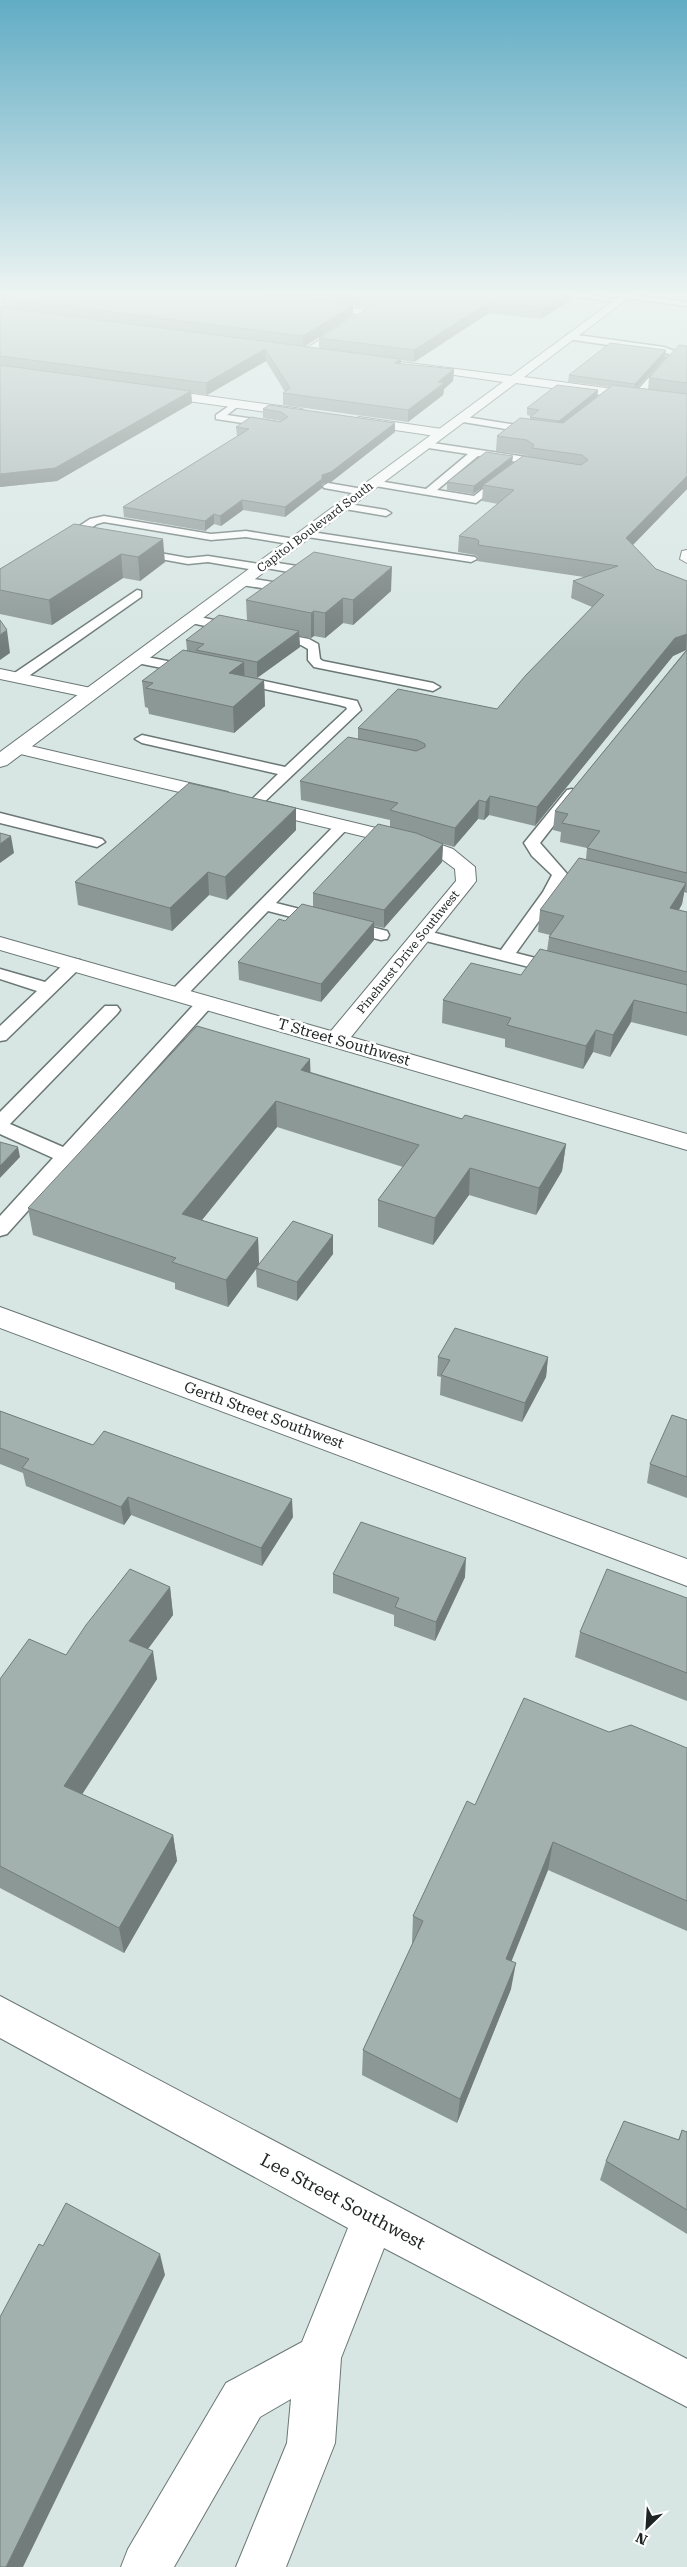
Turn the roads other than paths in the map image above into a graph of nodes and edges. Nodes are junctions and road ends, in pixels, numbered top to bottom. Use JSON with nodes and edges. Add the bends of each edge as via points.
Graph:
{"nodes":[{"id":1,"x":225,"y":413,"type":"edge"},
{"id":2,"x":304,"y":413,"type":"edge"},
{"id":3,"x":468,"y":413,"type":"edge"},
{"id":4,"x":313,"y":414,"type":"edge"},
{"id":5,"x":342,"y":418,"type":"edge"},
{"id":6,"x":460,"y":419,"type":"junction"},
{"id":7,"x":280,"y":426,"type":"edge"},
{"id":8,"x":442,"y":433,"type":"junction"},
{"id":9,"x":551,"y":433,"type":"edge"},
{"id":10,"x":426,"y":445,"type":"junction"},
{"id":11,"x":477,"y":452,"type":"junction"},
{"id":12,"x":519,"y":466,"type":"junction"},
{"id":13,"x":536,"y":468,"type":"edge"},
{"id":14,"x":328,"y":486,"type":"edge"},
{"id":15,"x":368,"y":487,"type":"junction"},
{"id":16,"x":428,"y":492,"type":"junction"},
{"id":17,"x":343,"y":506,"type":"junction"},
{"id":18,"x":386,"y":513,"type":"dead end"},
{"id":19,"x":300,"y":538,"type":"junction"},
{"id":20,"x":348,"y":542,"type":"junction"},
{"id":21,"x":80,"y":543,"type":"edge"},
{"id":22,"x":129,"y":551,"type":"edge"},
{"id":23,"x":333,"y":554,"type":"edge"},
{"id":24,"x":687,"y":554,"type":"edge"},
{"id":25,"x":471,"y":559,"type":"edge"},
{"id":26,"x":687,"y":559,"type":"edge"},
{"id":27,"x":262,"y":566,"type":"junction"},
{"id":28,"x":242,"y":581,"type":"junction"},
{"id":29,"x":137,"y":594,"type":"dead end"},
{"id":30,"x":191,"y":619,"type":"junction"},
{"id":31,"x":137,"y":659,"type":"junction"},
{"id":32,"x":0,"y":674,"type":"edge"},
{"id":33,"x":18,"y":677,"type":"junction"},
{"id":34,"x":433,"y":687,"type":"dead end"},
{"id":35,"x":91,"y":694,"type":"junction"},
{"id":36,"x":142,"y":739,"type":"dead end"},
{"id":37,"x":320,"y":744,"type":"junction"},
{"id":38,"x":339,"y":748,"type":"edge"},
{"id":39,"x":7,"y":753,"type":"edge"},
{"id":40,"x":289,"y":772,"type":"junction"},
{"id":41,"x":581,"y":782,"type":"edge"},
{"id":42,"x":254,"y":804,"type":"junction"},
{"id":43,"x":0,"y":818,"type":"edge"},
{"id":44,"x":342,"y":826,"type":"junction"},
{"id":45,"x":97,"y":842,"type":"dead end"},
{"id":46,"x":557,"y":868,"type":"junction"},
{"id":47,"x":575,"y":872,"type":"edge"},
{"id":48,"x":265,"y":905,"type":"junction"},
{"id":49,"x":381,"y":935,"type":"dead end"},
{"id":50,"x":424,"y":935,"type":"junction"},
{"id":51,"x":0,"y":943,"type":"edge"},
{"id":52,"x":505,"y":956,"type":"junction"},
{"id":53,"x":74,"y":964,"type":"junction"},
{"id":54,"x":572,"y":973,"type":"edge"},
{"id":55,"x":0,"y":974,"type":"edge"},
{"id":56,"x":49,"y":989,"type":"junction"},
{"id":57,"x":178,"y":994,"type":"junction"},
{"id":58,"x":206,"y":1002,"type":"junction"},
{"id":59,"x":111,"y":1010,"type":"dead end"},
{"id":60,"x":0,"y":1036,"type":"edge"},
{"id":61,"x":336,"y":1040,"type":"junction"},
{"id":62,"x":0,"y":1123,"type":"edge"},
{"id":63,"x":0,"y":1127,"type":"edge"},
{"id":64,"x":687,"y":1142,"type":"edge"},
{"id":65,"x":66,"y":1156,"type":"junction"},
{"id":66,"x":0,"y":1228,"type":"edge"},
{"id":67,"x":0,"y":1317,"type":"edge"},
{"id":68,"x":687,"y":1573,"type":"edge"},
{"id":69,"x":0,"y":2016,"type":"edge"},
{"id":70,"x":374,"y":2218,"type":"junction"},
{"id":71,"x":318,"y":2358,"type":"junction"},
{"id":72,"x":687,"y":2384,"type":"edge"},
{"id":73,"x":146,"y":2567,"type":"edge"},
{"id":74,"x":261,"y":2567,"type":"edge"}],
"edges":[{"from":1,"to":7,"type":"lane","via":[[219,417]]},
{"from":2,"to":4,"type":"street"},
{"from":3,"to":6,"type":"street","name":"Capitol Boulevard South"},
{"from":5,"to":8,"type":"street"},
{"from":6,"to":8,"type":"street","name":"Capitol Boulevard South"},
{"from":6,"to":9,"type":"lane"},
{"from":8,"to":10,"type":"street","name":"Capitol Boulevard South"},
{"from":10,"to":11,"type":"lane"},
{"from":10,"to":15,"type":"street","name":"Capitol Boulevard South"},
{"from":11,"to":12,"type":"lane","via":[[526,460]]},
{"from":11,"to":16,"type":"lane"},
{"from":12,"to":13,"type":"lane"},
{"from":12,"to":16,"type":"lane","via":[[476,500]]},
{"from":14,"to":15,"type":"lane"},
{"from":15,"to":16,"type":"lane"},
{"from":15,"to":17,"type":"street","name":"Capitol Boulevard South"},
{"from":17,"to":18,"type":"lane"},
{"from":17,"to":19,"type":"street","name":"Capitol Boulevard South"},
{"from":19,"to":20,"type":"lane"},
{"from":19,"to":21,"type":"lane","via":[[246,534],[211,537],[104,519],[94,521],[67,538]]},
{"from":19,"to":27,"type":"street","name":"Capitol Boulevard South"},
{"from":20,"to":23,"type":"lane"},
{"from":20,"to":25,"type":"lane"},
{"from":22,"to":27,"type":"lane","via":[[188,561],[208,559]]},
{"from":24,"to":26,"type":"street"},
{"from":27,"to":28,"type":"street","name":"Capitol Boulevard South"},
{"from":27,"to":28,"type":"lane","via":[[314,569],[287,588]]},
{"from":28,"to":30,"type":"street","name":"Capitol Boulevard South"},
{"from":29,"to":33,"type":"lane"},
{"from":30,"to":31,"type":"street","name":"Capitol Boulevard South"},
{"from":30,"to":34,"type":"lane","via":[[305,642],[314,647],[314,660],[319,664]]},
{"from":31,"to":35,"type":"street","name":"Capitol Boulevard South"},
{"from":31,"to":37,"type":"lane","via":[[352,704],[354,710]]},
{"from":32,"to":33,"type":"street"},
{"from":33,"to":35,"type":"street"},
{"from":35,"to":39,"type":"street","name":"Capitol Boulevard South"},
{"from":36,"to":40,"type":"lane"},
{"from":37,"to":38,"type":"lane"},
{"from":37,"to":40,"type":"lane"},
{"from":39,"to":42,"type":"street","name":"Pinehurst Drive Southwest","via":[[142,778]]},
{"from":40,"to":42,"type":"lane"},
{"from":41,"to":46,"type":"lane","via":[[532,843],[535,852]]},
{"from":42,"to":44,"type":"street","name":"Pinehurst Drive Southwest"},
{"from":43,"to":45,"type":"lane"},
{"from":44,"to":48,"type":"lane"},
{"from":44,"to":50,"type":"street","name":"Pinehurst Drive Southwest","via":[[446,852],[465,867],[466,881]]},
{"from":46,"to":47,"type":"lane"},
{"from":46,"to":52,"type":"lane","via":[[560,875],[551,893]]},
{"from":48,"to":49,"type":"lane"},
{"from":48,"to":57,"type":"lane"},
{"from":50,"to":52,"type":"lane"},
{"from":50,"to":61,"type":"street","name":"Pinehurst Drive Southwest"},
{"from":51,"to":53,"type":"street","name":"T Street Southwest"},
{"from":52,"to":54,"type":"lane"},
{"from":53,"to":56,"type":"lane"},
{"from":53,"to":57,"type":"street","name":"T Street Southwest"},
{"from":55,"to":56,"type":"lane"},
{"from":56,"to":60,"type":"lane"},
{"from":57,"to":58,"type":"street","name":"T Street Southwest"},
{"from":58,"to":61,"type":"street","name":"T Street Southwest"},
{"from":58,"to":65,"type":"lane"},
{"from":59,"to":62,"type":"lane"},
{"from":61,"to":64,"type":"street","name":"T Street Southwest"},
{"from":63,"to":65,"type":"lane"},
{"from":65,"to":66,"type":"lane"},
{"from":67,"to":68,"type":"street","name":"Gerth Street Southwest"},
{"from":69,"to":70,"type":"street","name":"Lee Street Southwest"},
{"from":70,"to":71,"type":"street"},
{"from":70,"to":72,"type":"street","name":"Lee Street Southwest"},
{"from":71,"to":73,"type":"street","via":[[243,2400]]},
{"from":71,"to":74,"type":"street","via":[[311,2443]]}]}
